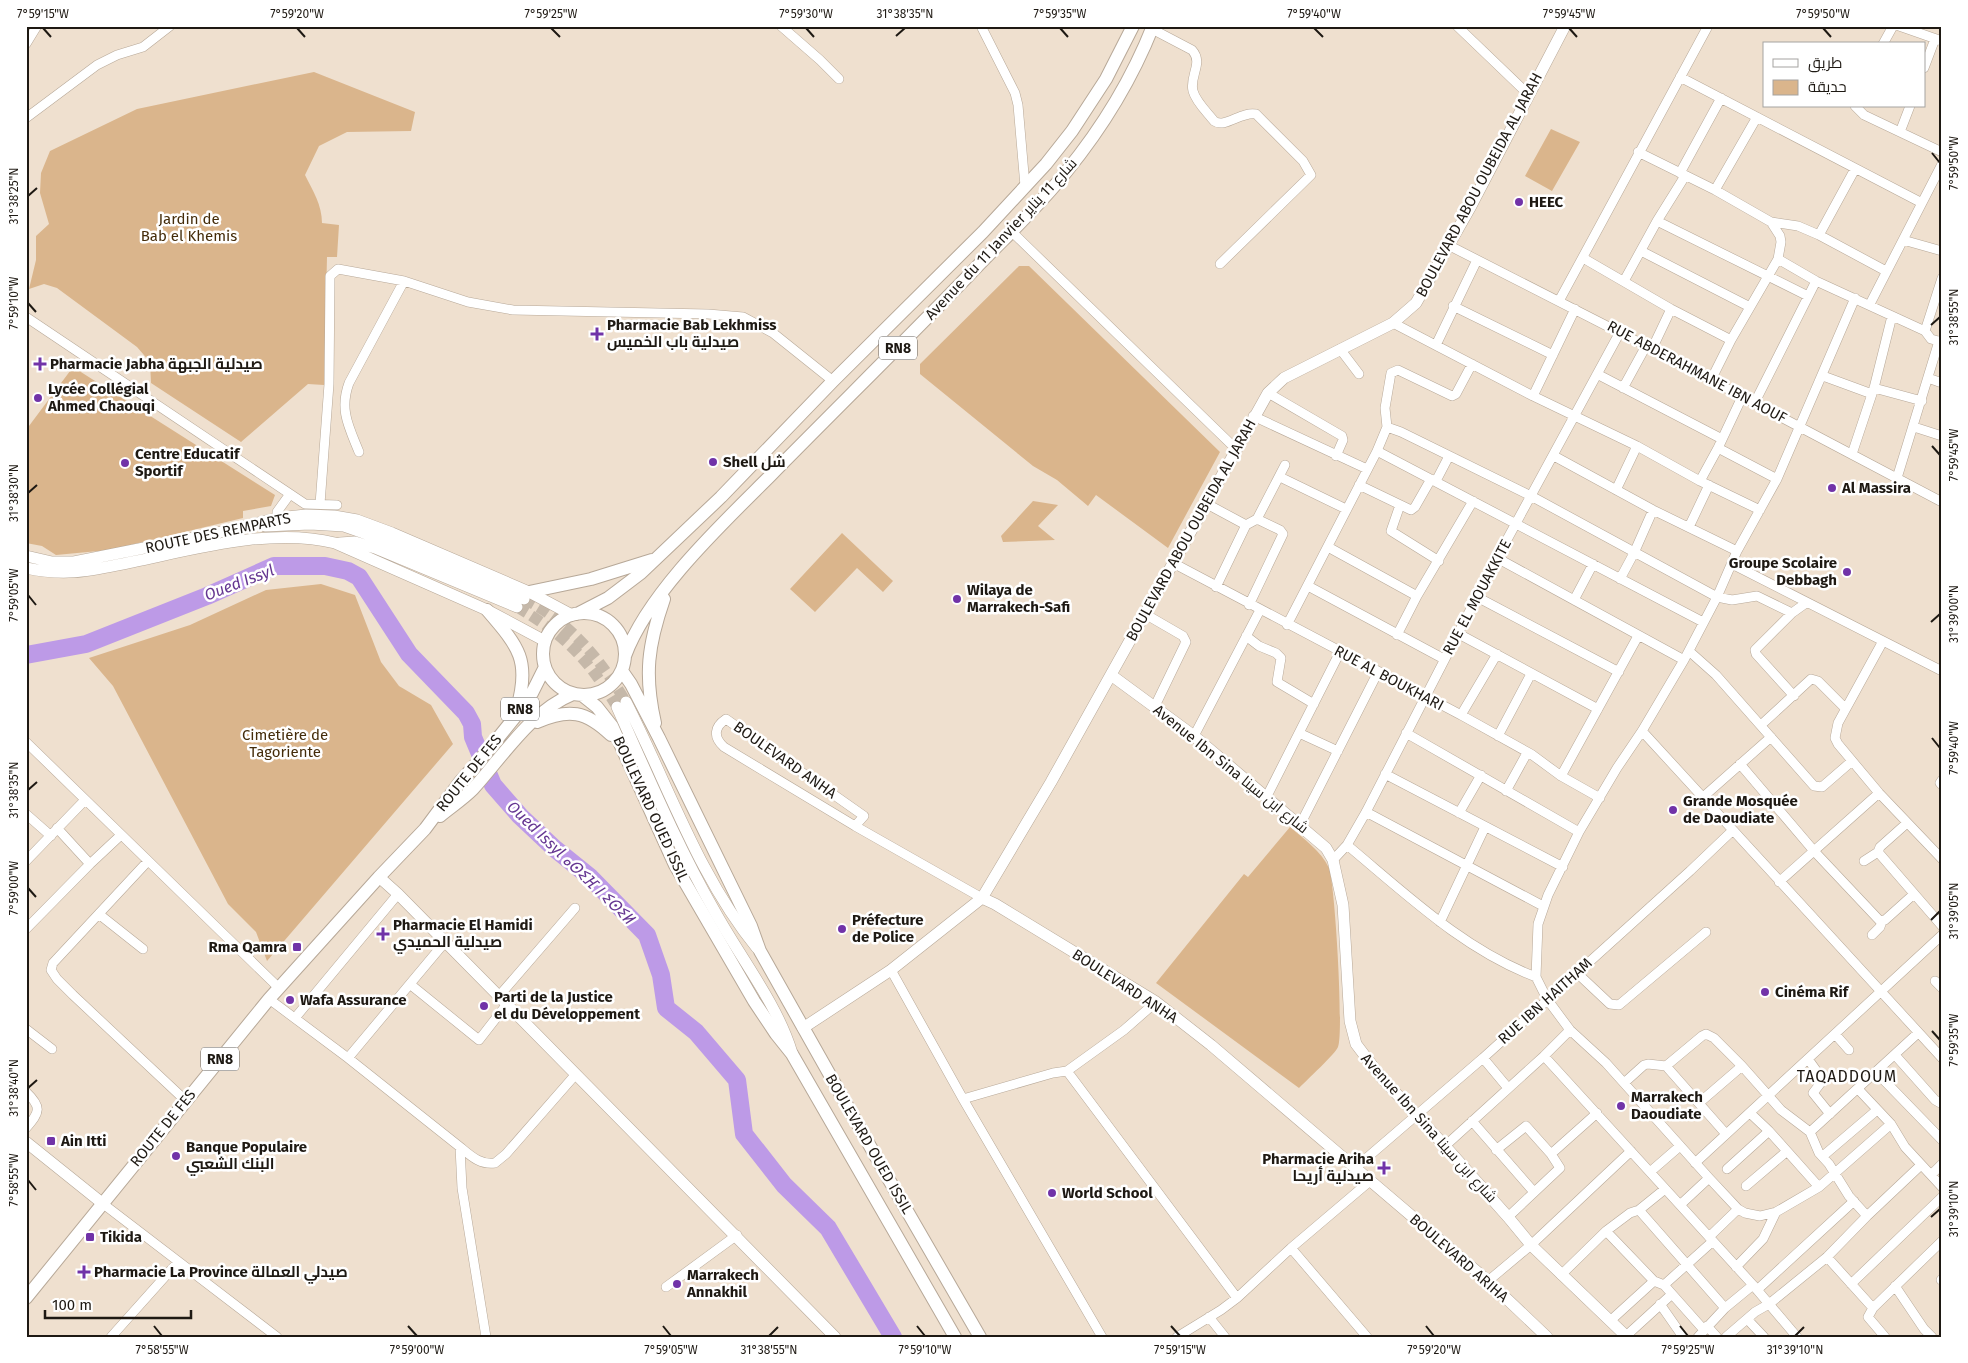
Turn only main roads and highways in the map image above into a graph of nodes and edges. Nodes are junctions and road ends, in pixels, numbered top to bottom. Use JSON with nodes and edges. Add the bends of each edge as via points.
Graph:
{"nodes":[{"id":1,"x":1133,"y":26,"type":"edge"},
{"id":2,"x":1152,"y":28,"type":"edge"},
{"id":3,"x":656,"y":558,"type":"junction"},
{"id":4,"x":669,"y":585,"type":"junction"},
{"id":5,"x":524,"y":600,"type":"road end"},
{"id":6,"x":487,"y":610,"type":"road end"},
{"id":7,"x":574,"y":614,"type":"junction"},
{"id":8,"x":625,"y":656,"type":"junction"},
{"id":9,"x":545,"y":667,"type":"junction"},
{"id":10,"x":622,"y":670,"type":"junction"},
{"id":11,"x":578,"y":694,"type":"junction"},
{"id":12,"x":515,"y":717,"type":"junction"},
{"id":13,"x":530,"y":725,"type":"junction"},
{"id":14,"x":659,"y":738,"type":"junction"},
{"id":15,"x":619,"y":742,"type":"junction"},
{"id":16,"x":425,"y":829,"type":"junction"},
{"id":17,"x":26,"y":1298,"type":"edge"},
{"id":18,"x":955,"y":1337,"type":"edge"},
{"id":19,"x":980,"y":1337,"type":"edge"}],
"edges":[{"from":1,"to":3,"type":"main road","name":"Avenue du 11 Janvier شارع 11 يناير","number":"RN8","via":[[1110,73],[1083,116],[1025,186],[721,498]]},
{"from":2,"to":4,"type":"main road","name":"Avenue du 11 Janvier شارع 11 يناير","number":"RN8","via":[[1122,90],[1065,174],[914,332],[740,505]]},
{"from":3,"to":5,"type":"main road"},
{"from":3,"to":7,"type":"main road","name":"Avenue du 11 Janvier شارع 11 يناير","number":"RN8","via":[[624,587],[600,603]]},
{"from":4,"to":8,"type":"main road","name":"Avenue du 11 Janvier شارع 11 يناير","number":"RN8","via":[[636,631]]},
{"from":4,"to":14,"type":"main road","via":[[656,620],[649,654],[649,696]]},
{"from":6,"to":12,"type":"main road","via":[[507,634],[522,663],[522,690]]},
{"from":7,"to":8,"type":"main road","number":"RN8","via":[[596,615],[613,625],[623,640]]},
{"from":7,"to":9,"type":"main road","number":"RN8","via":[[556,624],[545,641]]},
{"from":8,"to":10,"type":"main road","number":"RN8"},
{"from":9,"to":11,"type":"main road","number":"RN8","via":[[556,684]]},
{"from":9,"to":12,"type":"main road","name":"ROUTE DE FES","number":"RN8"},
{"from":10,"to":11,"type":"main road","number":"RN8","via":[[606,688],[596,693]]},
{"from":10,"to":14,"type":"main road","name":"BOULEVARD OUED ISSIL"},
{"from":11,"to":13,"type":"main road","name":"ROUTE DE FES","number":"RN8","via":[[549,707]]},
{"from":11,"to":15,"type":"main road","name":"BOULEVARD OUED ISSIL","via":[[604,716]]},
{"from":12,"to":16,"type":"main road","name":"ROUTE DE FES","number":"RN8"},
{"from":13,"to":15,"type":"main road","via":[[559,714],[578,714],[596,721]]},
{"from":13,"to":16,"type":"main road","name":"ROUTE DE FES","number":"RN8","via":[[471,791]]},
{"from":14,"to":19,"type":"main road","name":"BOULEVARD OUED ISSIL","via":[[751,926],[760,951]]},
{"from":15,"to":18,"type":"main road","name":"BOULEVARD OUED ISSIL","via":[[675,865],[754,1001],[792,1054]]},
{"from":16,"to":17,"type":"main road","name":"ROUTE DE FES","number":"RN8","via":[[269,998]]}]}
